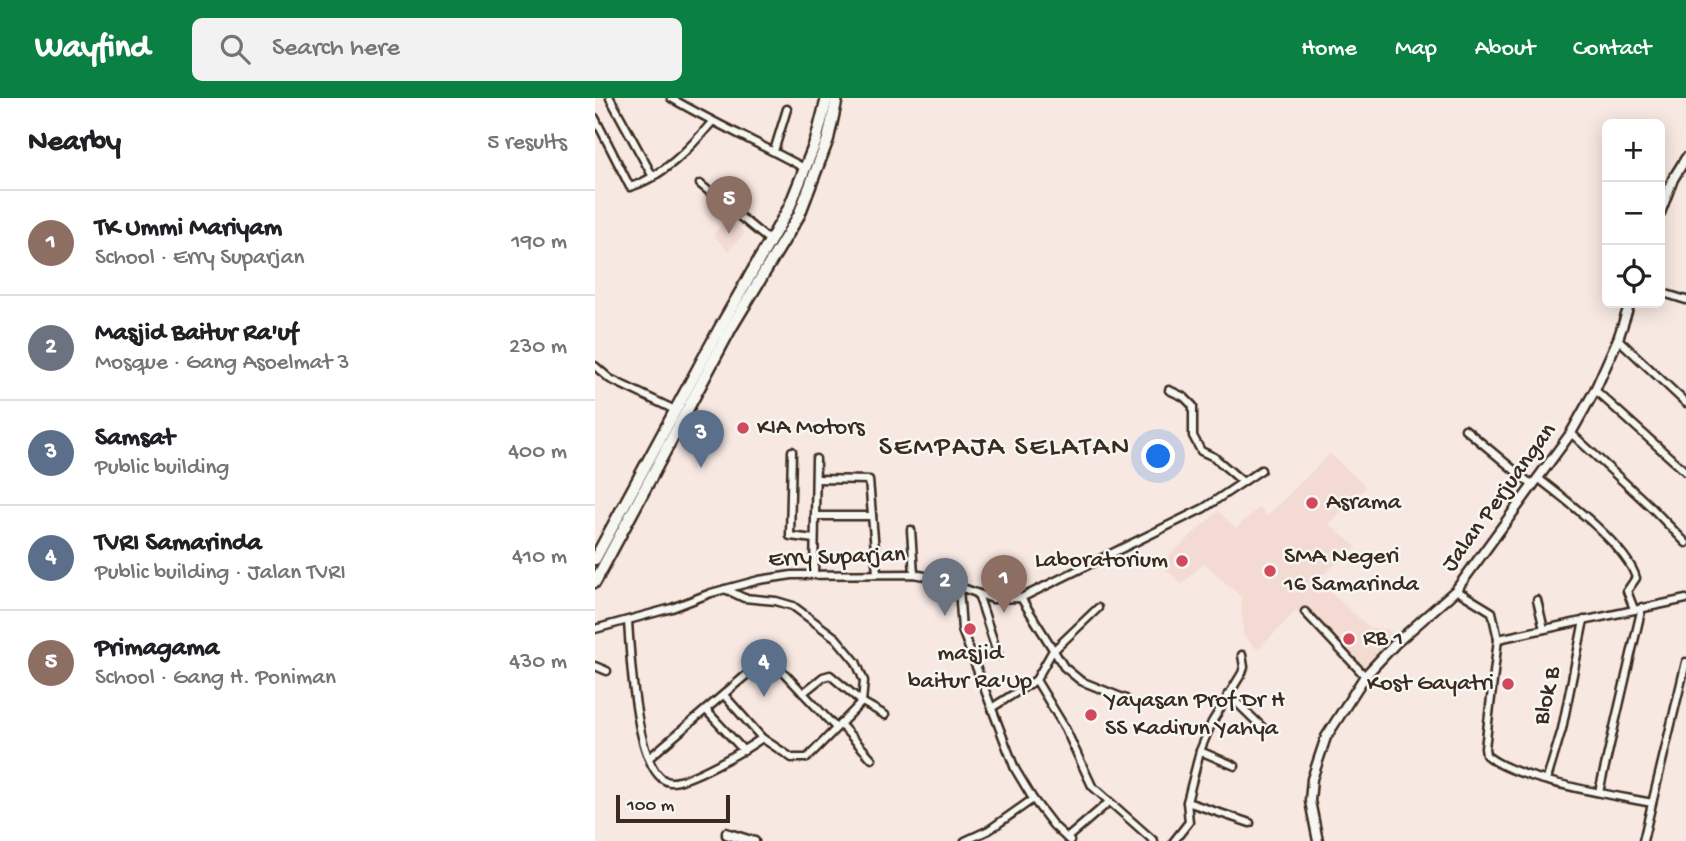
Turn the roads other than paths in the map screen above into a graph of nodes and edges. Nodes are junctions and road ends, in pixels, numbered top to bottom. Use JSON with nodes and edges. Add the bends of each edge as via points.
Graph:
{"nodes":[{"id":1,"x":610,"y":98,"type":"edge"},
{"id":2,"x":671,"y":98,"type":"edge"},
{"id":3,"x":827,"y":98,"type":"edge"},
{"id":4,"x":837,"y":98,"type":"edge"},
{"id":5,"x":787,"y":109,"type":"dead end"},
{"id":6,"x":595,"y":118,"type":"edge"},
{"id":7,"x":712,"y":122,"type":"junction"},
{"id":8,"x":774,"y":151,"type":"junction"},
{"id":9,"x":1686,"y":158,"type":"edge"},
{"id":10,"x":806,"y":169,"type":"junction"},
{"id":11,"x":1683,"y":171,"type":"edge"},
{"id":12,"x":653,"y":177,"type":"junction"},
{"id":13,"x":700,"y":184,"type":"dead end"},
{"id":14,"x":1665,"y":204,"type":"edge"},
{"id":15,"x":789,"y":208,"type":"junction"},
{"id":16,"x":799,"y":215,"type":"junction"},
{"id":17,"x":770,"y":241,"type":"junction"},
{"id":18,"x":1665,"y":294,"type":"edge"},
{"id":19,"x":1686,"y":300,"type":"edge"},
{"id":20,"x":1628,"y":308,"type":"edge"},
{"id":21,"x":1618,"y":340,"type":"junction"},
{"id":22,"x":595,"y":366,"type":"edge"},
{"id":23,"x":1169,"y":390,"type":"dead end"},
{"id":24,"x":1595,"y":390,"type":"junction"},
{"id":25,"x":1686,"y":403,"type":"edge"},
{"id":26,"x":675,"y":410,"type":"junction"},
{"id":27,"x":1465,"y":429,"type":"dead end"},
{"id":28,"x":1571,"y":433,"type":"junction"},
{"id":29,"x":792,"y":451,"type":"dead end"},
{"id":30,"x":816,"y":459,"type":"dead end"},
{"id":31,"x":1261,"y":470,"type":"dead end"},
{"id":32,"x":1686,"y":472,"type":"edge"},
{"id":33,"x":816,"y":479,"type":"junction"},
{"id":34,"x":1243,"y":482,"type":"junction"},
{"id":35,"x":1535,"y":482,"type":"junction"},
{"id":36,"x":815,"y":516,"type":"junction"},
{"id":37,"x":872,"y":516,"type":"junction"},
{"id":38,"x":615,"y":524,"type":"junction"},
{"id":39,"x":626,"y":528,"type":"junction"},
{"id":40,"x":911,"y":530,"type":"dead end"},
{"id":41,"x":814,"y":539,"type":"junction"},
{"id":42,"x":1686,"y":542,"type":"edge"},
{"id":43,"x":595,"y":559,"type":"edge"},
{"id":44,"x":877,"y":573,"type":"junction"},
{"id":45,"x":914,"y":573,"type":"junction"},
{"id":46,"x":814,"y":574,"type":"junction"},
{"id":47,"x":595,"y":582,"type":"edge"},
{"id":48,"x":959,"y":587,"type":"junction"},
{"id":49,"x":725,"y":589,"type":"junction"},
{"id":50,"x":1456,"y":590,"type":"junction"},
{"id":51,"x":978,"y":594,"type":"junction"},
{"id":52,"x":1021,"y":598,"type":"junction"},
{"id":53,"x":1686,"y":599,"type":"edge"},
{"id":54,"x":1537,"y":600,"type":"dead end"},
{"id":55,"x":1098,"y":608,"type":"dead end"},
{"id":56,"x":1638,"y":608,"type":"junction"},
{"id":57,"x":1305,"y":611,"type":"dead end"},
{"id":58,"x":1584,"y":620,"type":"junction"},
{"id":59,"x":628,"y":621,"type":"junction"},
{"id":60,"x":595,"y":629,"type":"edge"},
{"id":61,"x":1544,"y":629,"type":"junction"},
{"id":62,"x":1498,"y":639,"type":"junction"},
{"id":63,"x":1052,"y":652,"type":"junction"},
{"id":64,"x":1243,"y":654,"type":"dead end"},
{"id":65,"x":998,"y":655,"type":"dead end"},
{"id":66,"x":1686,"y":662,"type":"edge"},
{"id":67,"x":595,"y":666,"type":"edge"},
{"id":68,"x":607,"y":671,"type":"dead end"},
{"id":69,"x":1365,"y":676,"type":"junction"},
{"id":70,"x":1036,"y":679,"type":"junction"},
{"id":71,"x":803,"y":693,"type":"junction"},
{"id":72,"x":1228,"y":694,"type":"junction"},
{"id":73,"x":723,"y":695,"type":"junction"},
{"id":74,"x":1126,"y":699,"type":"dead end"},
{"id":75,"x":862,"y":702,"type":"junction"},
{"id":76,"x":993,"y":707,"type":"junction"},
{"id":77,"x":706,"y":709,"type":"junction"},
{"id":78,"x":885,"y":715,"type":"dead end"},
{"id":79,"x":838,"y":726,"type":"junction"},
{"id":80,"x":1263,"y":728,"type":"dead end"},
{"id":81,"x":762,"y":738,"type":"junction"},
{"id":82,"x":744,"y":751,"type":"junction"},
{"id":83,"x":1200,"y":751,"type":"junction"},
{"id":84,"x":649,"y":758,"type":"junction"},
{"id":85,"x":872,"y":759,"type":"dead end"},
{"id":86,"x":1235,"y":766,"type":"dead end"},
{"id":87,"x":1547,"y":779,"type":"junction"},
{"id":88,"x":1599,"y":792,"type":"junction"},
{"id":89,"x":1033,"y":799,"type":"junction"},
{"id":90,"x":1109,"y":802,"type":"junction"},
{"id":91,"x":1187,"y":802,"type":"junction"},
{"id":92,"x":1652,"y":803,"type":"junction"},
{"id":93,"x":1250,"y":823,"type":"dead end"},
{"id":94,"x":1068,"y":840,"type":"edge"},
{"id":95,"x":745,"y":841,"type":"edge"},
{"id":96,"x":755,"y":841,"type":"edge"},
{"id":97,"x":965,"y":841,"type":"edge"},
{"id":98,"x":1154,"y":841,"type":"edge"},
{"id":99,"x":1174,"y":841,"type":"edge"},
{"id":100,"x":1318,"y":841,"type":"edge"},
{"id":101,"x":1643,"y":841,"type":"edge"}],
"edges":[{"from":1,"to":12,"type":"street"},
{"from":2,"to":7,"type":"street"},
{"from":3,"to":10,"type":"main road"},
{"from":4,"to":16,"type":"main road","via":[[828,139]]},
{"from":5,"to":8,"type":"street"},
{"from":6,"to":12,"type":"street","via":[[629,187]]},
{"from":7,"to":8,"type":"street"},
{"from":7,"to":12,"type":"street"},
{"from":8,"to":10,"type":"street"},
{"from":9,"to":11,"type":"street"},
{"from":10,"to":15,"type":"main road"},
{"from":11,"to":14,"type":"street"},
{"from":13,"to":17,"type":"street"},
{"from":15,"to":16,"type":"main road"},
{"from":15,"to":17,"type":"main road"},
{"from":16,"to":39,"type":"main road","via":[[732,326]]},
{"from":17,"to":26,"type":"main road"},
{"from":18,"to":19,"type":"street"},
{"from":20,"to":21,"type":"street","name":"Jalan Perjuangan"},
{"from":21,"to":24,"type":"street","name":"Jalan Perjuangan"},
{"from":21,"to":25,"type":"street"},
{"from":22,"to":26,"type":"street","via":[[610,379]]},
{"from":23,"to":34,"type":"street","via":[[1193,406],[1193,436],[1201,451]]},
{"from":24,"to":28,"type":"street","name":"Jalan Perjuangan"},
{"from":24,"to":32,"type":"street"},
{"from":26,"to":38,"type":"main road"},
{"from":27,"to":35,"type":"street"},
{"from":28,"to":35,"type":"street","name":"Jalan Perjuangan"},
{"from":28,"to":42,"type":"street"},
{"from":29,"to":41,"type":"street","via":[[790,537]]},
{"from":30,"to":33,"type":"street"},
{"from":31,"to":34,"type":"street","name":"Erry Suparjan"},
{"from":33,"to":36,"type":"street"},
{"from":33,"to":37,"type":"street","via":[[869,480]]},
{"from":34,"to":52,"type":"street","name":"Erry Suparjan","via":[[1204,508]]},
{"from":35,"to":50,"type":"street","name":"Jalan Perjuangan"},
{"from":35,"to":56,"type":"street","via":[[1591,521],[1631,567],[1636,578],[1627,591]]},
{"from":36,"to":37,"type":"street"},
{"from":36,"to":41,"type":"street"},
{"from":37,"to":44,"type":"street"},
{"from":38,"to":39,"type":"main road"},
{"from":38,"to":43,"type":"main road"},
{"from":39,"to":47,"type":"main road"},
{"from":40,"to":45,"type":"street"},
{"from":41,"to":46,"type":"street"},
{"from":44,"to":45,"type":"street","name":"Erry Suparjan"},
{"from":44,"to":46,"type":"street","name":"Erry Suparjan"},
{"from":45,"to":48,"type":"street","name":"Erry Suparjan"},
{"from":46,"to":49,"type":"street","name":"Erry Suparjan"},
{"from":48,"to":51,"type":"street","name":"Erry Suparjan"},
{"from":48,"to":76,"type":"street","via":[[962,630]]},
{"from":49,"to":59,"type":"street","name":"Erry Suparjan"},
{"from":49,"to":75,"type":"street","via":[[744,598],[793,606],[836,638],[856,662],[864,681]]},
{"from":50,"to":62,"type":"street","via":[[1492,612]]},
{"from":50,"to":69,"type":"street","name":"Jalan Perjuangan"},
{"from":51,"to":52,"type":"street","name":"Erry Suparjan","via":[[997,600]]},
{"from":51,"to":65,"type":"street"},
{"from":52,"to":63,"type":"street"},
{"from":53,"to":56,"type":"street"},
{"from":54,"to":61,"type":"street"},
{"from":55,"to":63,"type":"street"},
{"from":56,"to":58,"type":"street"},
{"from":56,"to":88,"type":"street"},
{"from":57,"to":69,"type":"street"},
{"from":58,"to":61,"type":"street"},
{"from":58,"to":87,"type":"street","name":"Blok B"},
{"from":59,"to":60,"type":"street","name":"Erry Suparjan"},
{"from":59,"to":84,"type":"street","via":[[632,676]]},
{"from":61,"to":62,"type":"street"},
{"from":62,"to":87,"type":"street","via":[[1485,752],[1507,767]]},
{"from":63,"to":70,"type":"street"},
{"from":63,"to":74,"type":"street","via":[[1081,681]]},
{"from":64,"to":72,"type":"street","via":[[1244,667]]},
{"from":66,"to":92,"type":"street"},
{"from":67,"to":68,"type":"street"},
{"from":69,"to":100,"type":"street","name":"Jalan Perjuangan","via":[[1326,737],[1311,779]]},
{"from":70,"to":76,"type":"street"},
{"from":70,"to":90,"type":"street","via":[[1092,786]]},
{"from":71,"to":73,"type":"street","via":[[768,659]]},
{"from":71,"to":75,"type":"street","via":[[830,675]]},
{"from":71,"to":79,"type":"street"},
{"from":72,"to":80,"type":"street"},
{"from":72,"to":83,"type":"street"},
{"from":73,"to":77,"type":"street"},
{"from":73,"to":81,"type":"street"},
{"from":75,"to":78,"type":"street"},
{"from":75,"to":79,"type":"street"},
{"from":76,"to":89,"type":"street","via":[[1015,769]]},
{"from":77,"to":82,"type":"street"},
{"from":77,"to":84,"type":"street"},
{"from":79,"to":81,"type":"street","via":[[807,758],[792,758]]},
{"from":79,"to":85,"type":"street"},
{"from":81,"to":82,"type":"street"},
{"from":82,"to":84,"type":"street","via":[[671,782],[658,774]]},
{"from":83,"to":86,"type":"street"},
{"from":83,"to":91,"type":"street"},
{"from":87,"to":88,"type":"street"},
{"from":88,"to":92,"type":"street"},
{"from":89,"to":94,"type":"street"},
{"from":89,"to":97,"type":"street"},
{"from":90,"to":94,"type":"street"},
{"from":90,"to":98,"type":"street"},
{"from":91,"to":93,"type":"street"},
{"from":91,"to":99,"type":"street","via":[[1189,822]]},
{"from":92,"to":101,"type":"street"},
{"from":95,"to":96,"type":"street","via":[[726,832]]}]}
